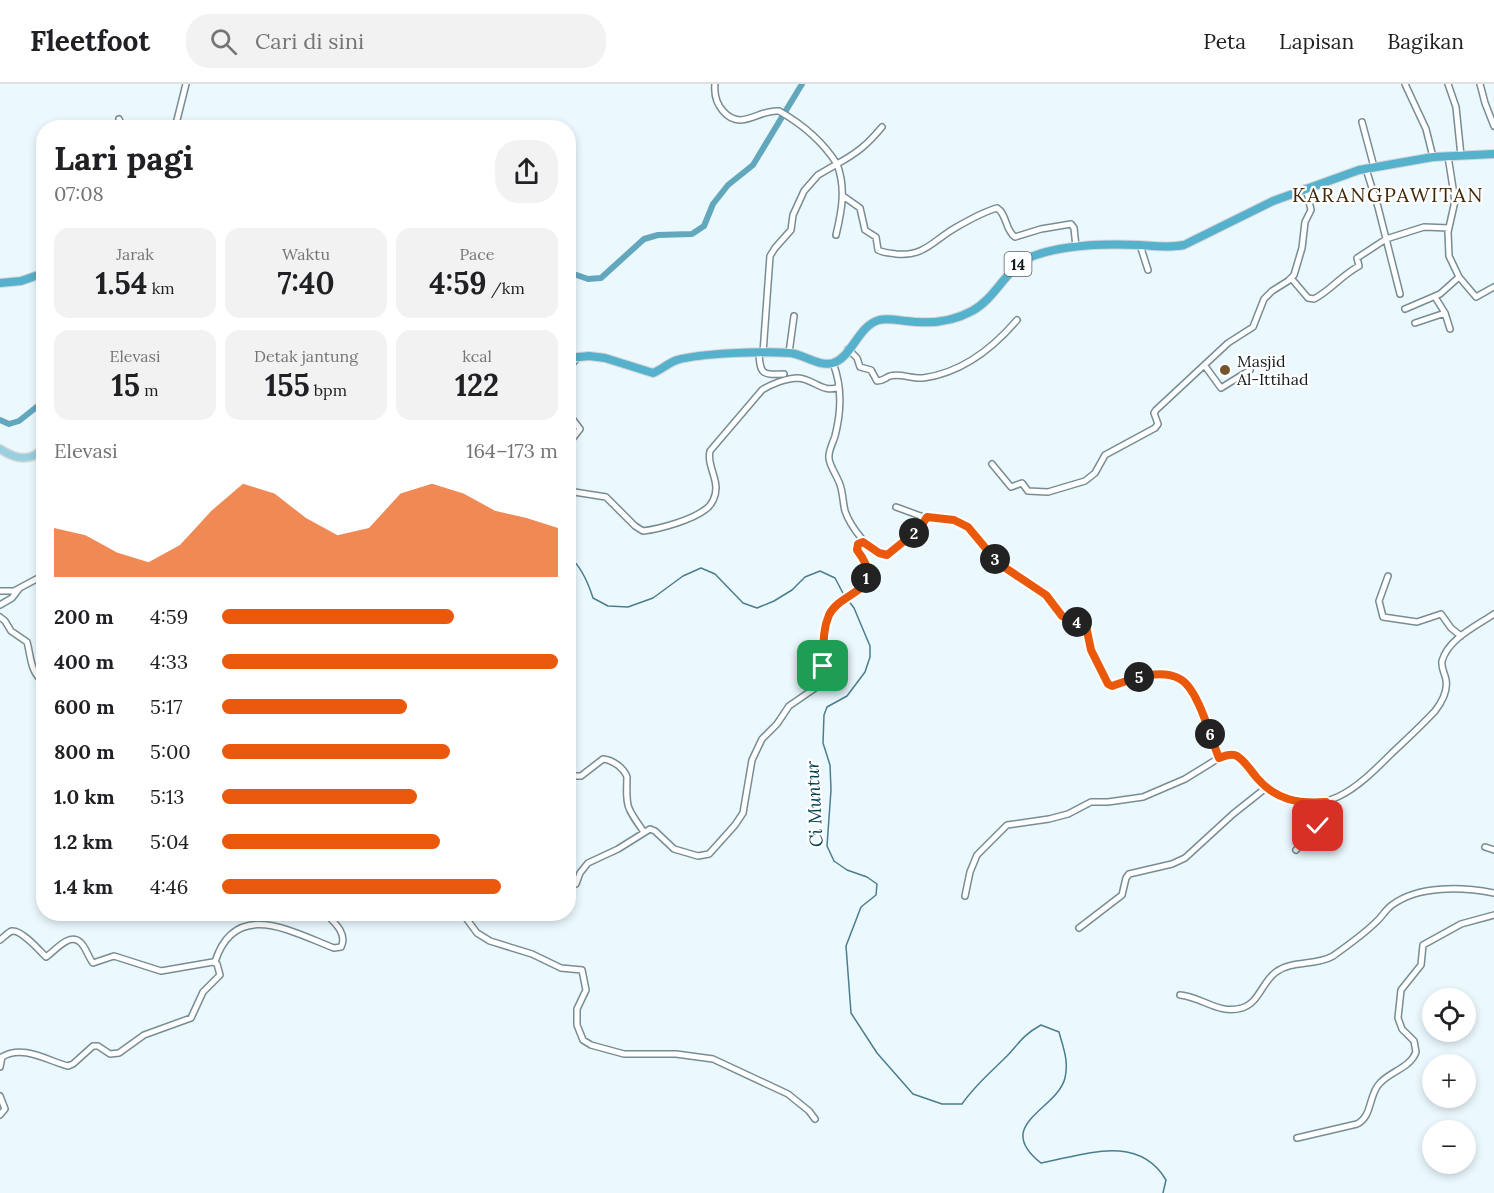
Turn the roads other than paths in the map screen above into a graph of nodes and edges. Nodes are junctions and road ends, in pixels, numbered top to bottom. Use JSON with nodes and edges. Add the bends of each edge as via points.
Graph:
{"nodes":[{"id":1,"x":186,"y":84,"type":"edge"},
{"id":2,"x":715,"y":84,"type":"edge"},
{"id":3,"x":1406,"y":84,"type":"edge"},
{"id":4,"x":1448,"y":84,"type":"edge"},
{"id":5,"x":1480,"y":84,"type":"edge"},
{"id":6,"x":177,"y":120,"type":"edge"},
{"id":7,"x":1362,"y":122,"type":"dead end"},
{"id":8,"x":1494,"y":126,"type":"edge"},
{"id":9,"x":882,"y":127,"type":"dead end"},
{"id":10,"x":1494,"y":154,"type":"edge"},
{"id":11,"x":1448,"y":156,"type":"junction"},
{"id":12,"x":1461,"y":156,"type":"junction"},
{"id":13,"x":1433,"y":157,"type":"junction"},
{"id":14,"x":837,"y":164,"type":"junction"},
{"id":15,"x":1370,"y":168,"type":"junction"},
{"id":16,"x":1306,"y":188,"type":"junction"},
{"id":17,"x":843,"y":196,"type":"junction"},
{"id":18,"x":1449,"y":228,"type":"junction"},
{"id":19,"x":836,"y":235,"type":"dead end"},
{"id":20,"x":1386,"y":239,"type":"junction"},
{"id":21,"x":1140,"y":245,"type":"junction"},
{"id":22,"x":1076,"y":248,"type":"junction"},
{"id":23,"x":1148,"y":270,"type":"dead end"},
{"id":24,"x":36,"y":276,"type":"edge"},
{"id":25,"x":1459,"y":276,"type":"junction"},
{"id":26,"x":1291,"y":278,"type":"junction"},
{"id":27,"x":0,"y":283,"type":"edge"},
{"id":28,"x":1494,"y":287,"type":"edge"},
{"id":29,"x":1400,"y":294,"type":"dead end"},
{"id":30,"x":1435,"y":297,"type":"junction"},
{"id":31,"x":1405,"y":309,"type":"dead end"},
{"id":32,"x":1445,"y":313,"type":"junction"},
{"id":33,"x":794,"y":316,"type":"dead end"},
{"id":34,"x":1017,"y":320,"type":"dead end"},
{"id":35,"x":1415,"y":323,"type":"dead end"},
{"id":36,"x":1450,"y":329,"type":"dead end"},
{"id":37,"x":848,"y":350,"type":"junction"},
{"id":38,"x":761,"y":353,"type":"junction"},
{"id":39,"x":789,"y":353,"type":"junction"},
{"id":40,"x":578,"y":357,"type":"joint"},
{"id":41,"x":576,"y":359,"type":"edge"},
{"id":42,"x":833,"y":363,"type":"junction"},
{"id":43,"x":1205,"y":366,"type":"junction"},
{"id":44,"x":1250,"y":370,"type":"dead end"},
{"id":45,"x":784,"y":374,"type":"dead end"},
{"id":46,"x":839,"y":387,"type":"junction"},
{"id":47,"x":0,"y":449,"type":"edge"},
{"id":48,"x":36,"y":455,"type":"edge"},
{"id":49,"x":992,"y":464,"type":"dead end"},
{"id":50,"x":576,"y":492,"type":"edge"},
{"id":51,"x":896,"y":507,"type":"dead end"},
{"id":52,"x":926,"y":518,"type":"junction"},
{"id":53,"x":863,"y":542,"type":"junction"},
{"id":54,"x":1388,"y":576,"type":"dead end"},
{"id":55,"x":36,"y":579,"type":"edge"},
{"id":56,"x":20,"y":588,"type":"junction"},
{"id":57,"x":0,"y":591,"type":"edge"},
{"id":58,"x":0,"y":605,"type":"edge"},
{"id":59,"x":1494,"y":614,"type":"edge"},
{"id":60,"x":0,"y":617,"type":"edge"},
{"id":61,"x":1461,"y":636,"type":"junction"},
{"id":62,"x":36,"y":674,"type":"edge"},
{"id":63,"x":1219,"y":758,"type":"junction"},
{"id":64,"x":576,"y":776,"type":"edge"},
{"id":65,"x":1266,"y":787,"type":"junction"},
{"id":66,"x":1326,"y":802,"type":"junction"},
{"id":67,"x":644,"y":832,"type":"junction"},
{"id":68,"x":1485,"y":847,"type":"dead end"},
{"id":69,"x":1296,"y":850,"type":"dead end"},
{"id":70,"x":1494,"y":850,"type":"edge"},
{"id":71,"x":576,"y":884,"type":"dead end"},
{"id":72,"x":1494,"y":892,"type":"edge"},
{"id":73,"x":965,"y":896,"type":"dead end"},
{"id":74,"x":1494,"y":915,"type":"edge"},
{"id":75,"x":332,"y":921,"type":"edge"},
{"id":76,"x":468,"y":921,"type":"edge"},
{"id":77,"x":1079,"y":928,"type":"dead end"},
{"id":78,"x":0,"y":940,"type":"edge"},
{"id":79,"x":215,"y":962,"type":"junction"},
{"id":80,"x":1180,"y":995,"type":"dead end"},
{"id":81,"x":0,"y":1067,"type":"edge"},
{"id":82,"x":0,"y":1096,"type":"edge"},
{"id":83,"x":0,"y":1115,"type":"edge"},
{"id":84,"x":815,"y":1119,"type":"dead end"},
{"id":85,"x":1297,"y":1138,"type":"dead end"}],
"edges":[{"from":1,"to":6,"type":"street"},
{"from":2,"to":14,"type":"street","via":[[718,104],[729,117],[746,121],[763,112],[779,111],[828,151]]},
{"from":3,"to":13,"type":"street","via":[[1426,129]]},
{"from":4,"to":12,"type":"street","via":[[1456,107]]},
{"from":5,"to":8,"type":"street"},
{"from":7,"to":15,"type":"street"},
{"from":9,"to":14,"type":"street","via":[[861,150]]},
{"from":10,"to":12,"type":"highway","number":"14"},
{"from":11,"to":12,"type":"highway","number":"14"},
{"from":11,"to":13,"type":"highway","number":"14"},
{"from":11,"to":18,"type":"street","via":[[1455,201]]},
{"from":13,"to":15,"type":"highway","number":"14"},
{"from":14,"to":17,"type":"street"},
{"from":14,"to":38,"type":"street","via":[[811,181],[793,214],[791,230],[770,256]]},
{"from":15,"to":16,"type":"highway","number":"14"},
{"from":15,"to":20,"type":"street"},
{"from":16,"to":21,"type":"highway","number":"14","via":[[1188,244]]},
{"from":16,"to":26,"type":"street","via":[[1311,210],[1305,222],[1300,259]]},
{"from":17,"to":19,"type":"street"},
{"from":17,"to":22,"type":"street","via":[[860,208],[865,230],[876,237],[881,252],[918,252],[996,208],[1002,211],[1015,237],[1071,224]]},
{"from":18,"to":20,"type":"street","via":[[1424,227]]},
{"from":18,"to":25,"type":"street","via":[[1449,256]]},
{"from":20,"to":26,"type":"street","via":[[1357,258],[1359,266],[1317,298],[1308,298]]},
{"from":20,"to":29,"type":"street"},
{"from":21,"to":22,"type":"highway","number":"14"},
{"from":21,"to":23,"type":"street"},
{"from":22,"to":37,"type":"highway","number":"14","via":[[1041,253],[1020,262],[985,302],[963,315],[935,322],[880,320],[869,325]]},
{"from":24,"to":27,"type":"highway"},
{"from":25,"to":28,"type":"street","via":[[1476,297]]},
{"from":25,"to":30,"type":"street"},
{"from":26,"to":43,"type":"street","via":[[1264,299],[1253,327],[1234,338]]},
{"from":30,"to":31,"type":"street"},
{"from":30,"to":32,"type":"street"},
{"from":32,"to":35,"type":"street"},
{"from":32,"to":36,"type":"street"},
{"from":33,"to":39,"type":"street"},
{"from":34,"to":37,"type":"street","via":[[997,342],[938,376],[891,376],[877,381],[871,370],[860,367]]},
{"from":37,"to":42,"type":"highway","number":"14"},
{"from":38,"to":39,"type":"highway"},
{"from":38,"to":40,"type":"highway","via":[[676,360],[652,373],[606,358]]},
{"from":38,"to":45,"type":"street","via":[[763,373]]},
{"from":39,"to":42,"type":"highway"},
{"from":40,"to":41,"type":"street"},
{"from":42,"to":46,"type":"street"},
{"from":43,"to":44,"type":"street","via":[[1221,388]]},
{"from":43,"to":49,"type":"street","via":[[1156,410],[1155,428],[1105,456],[1092,476],[1079,484],[1046,492],[1028,491],[1022,483],[1012,488]]},
{"from":46,"to":50,"type":"street","via":[[826,389],[798,378],[762,390],[710,451],[714,500],[706,509],[677,522],[643,531],[606,497]]},
{"from":46,"to":53,"type":"street","via":[[839,419],[829,462],[839,478],[847,516]]},
{"from":47,"to":48,"type":"main road","via":[[12,456]]},
{"from":51,"to":52,"type":"street"},
{"from":52,"to":53,"type":"street","via":[[890,554],[881,555]]},
{"from":52,"to":63,"type":"street","via":[[954,520],[968,527],[998,563],[1046,595],[1062,616],[1086,626],[1091,650],[1108,684],[1160,675],[1185,682],[1198,703]]},
{"from":53,"to":67,"type":"street","via":[[856,547],[867,575],[861,589],[835,607],[829,617],[823,636],[822,682],[789,706],[762,739],[752,760],[743,813],[735,825],[703,856],[674,849],[653,830]]},
{"from":54,"to":61,"type":"street","via":[[1379,601],[1383,617],[1416,622],[1442,614]]},
{"from":55,"to":56,"type":"street"},
{"from":56,"to":57,"type":"street"},
{"from":56,"to":58,"type":"street"},
{"from":59,"to":61,"type":"street"},
{"from":60,"to":62,"type":"street","via":[[11,632],[27,642]]},
{"from":61,"to":66,"type":"street","via":[[1443,659],[1446,689],[1435,711],[1363,781]]},
{"from":63,"to":65,"type":"street","via":[[1237,756]]},
{"from":63,"to":73,"type":"street","via":[[1185,779],[1143,797],[1091,802],[1068,814],[1006,825],[977,855]]},
{"from":64,"to":67,"type":"street","via":[[603,759],[622,768],[627,777],[627,806]]},
{"from":65,"to":66,"type":"street","via":[[1300,803]]},
{"from":65,"to":77,"type":"street","via":[[1185,858],[1129,874],[1122,895]]},
{"from":66,"to":69,"type":"street","via":[[1322,821]]},
{"from":67,"to":71,"type":"street","via":[[586,865]]},
{"from":68,"to":70,"type":"street"},
{"from":72,"to":80,"type":"street","via":[[1442,889],[1398,901],[1330,957],[1276,972],[1253,1002],[1242,1008],[1215,1008]]},
{"from":74,"to":85,"type":"street","via":[[1461,924],[1423,945],[1421,965],[1401,990],[1398,1018],[1414,1041],[1416,1052],[1379,1084],[1365,1119]]},
{"from":75,"to":79,"type":"street","via":[[340,930],[344,942],[341,947],[334,948],[274,925],[254,923],[230,936],[220,947]]},
{"from":76,"to":84,"type":"street","via":[[490,941],[561,968],[582,970],[586,987],[577,1009],[577,1025],[583,1040],[591,1045],[624,1054],[668,1053],[713,1059],[789,1094]]},
{"from":78,"to":79,"type":"street","via":[[16,932],[48,957],[57,947],[76,939],[93,963],[114,956],[158,971]]},
{"from":79,"to":81,"type":"street","via":[[219,978],[203,992],[188,1020],[144,1035],[117,1054],[93,1046],[71,1066],[32,1053],[5,1055]]},
{"from":82,"to":83,"type":"street","via":[[5,1109]]}]}
